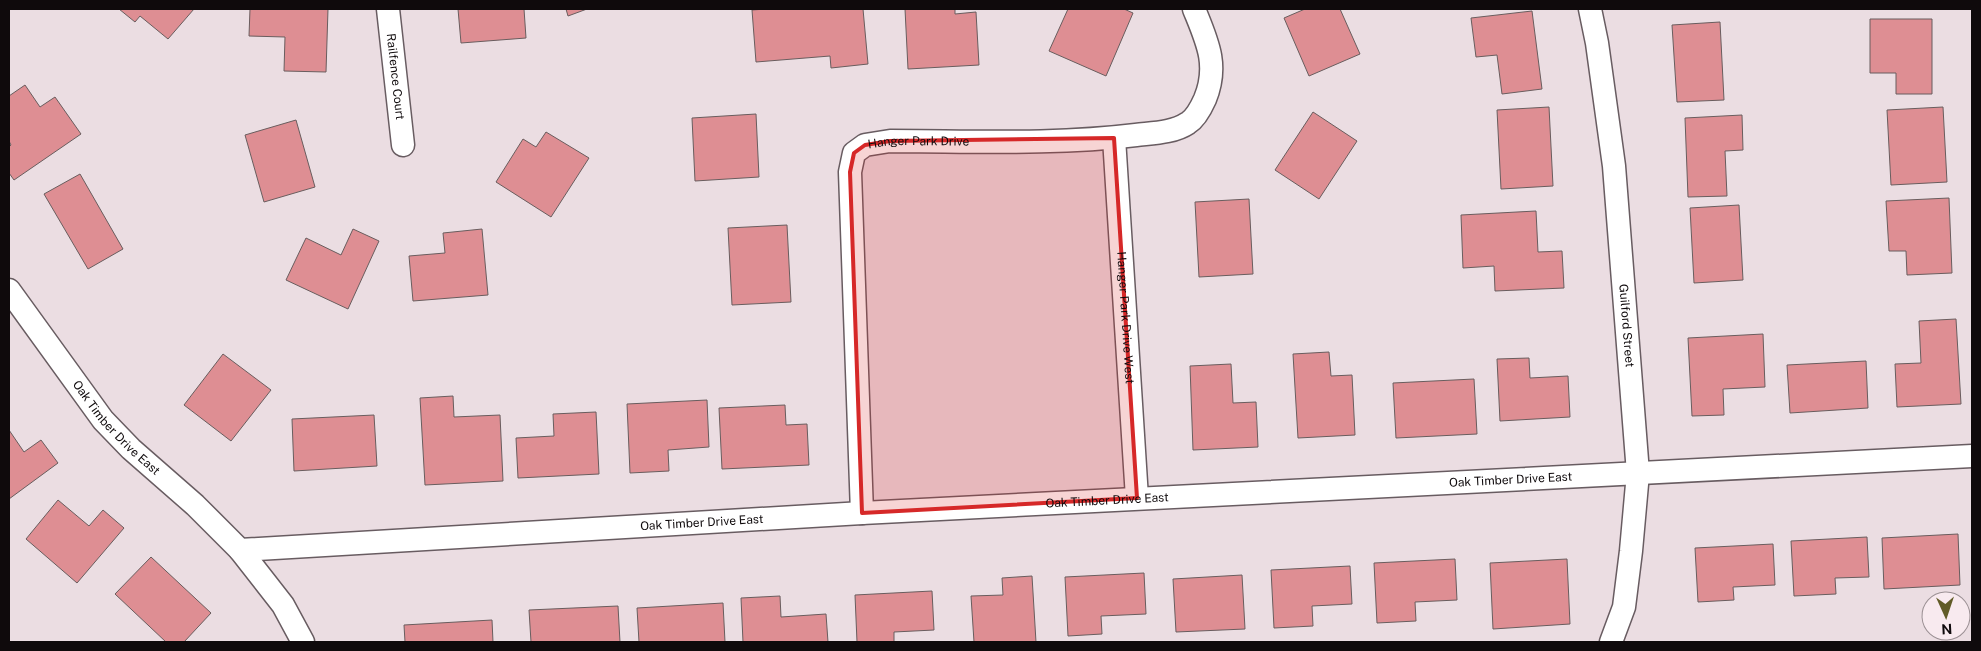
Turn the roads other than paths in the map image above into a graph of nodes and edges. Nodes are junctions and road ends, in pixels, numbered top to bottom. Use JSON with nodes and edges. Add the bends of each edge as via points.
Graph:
{"nodes":[{"id":1,"x":388,"y":9,"type":"edge"},
{"id":2,"x":1194,"y":9,"type":"edge"},
{"id":3,"x":1590,"y":9,"type":"edge"},
{"id":4,"x":1114,"y":138,"type":"junction"},
{"id":5,"x":403,"y":144,"type":"dead end"},
{"id":6,"x":9,"y":290,"type":"edge"},
{"id":7,"x":1972,"y":456,"type":"edge"},
{"id":8,"x":1638,"y":473,"type":"junction"},
{"id":9,"x":1137,"y":498,"type":"junction"},
{"id":10,"x":862,"y":513,"type":"junction"},
{"id":11,"x":240,"y":550,"type":"junction"},
{"id":12,"x":303,"y":642,"type":"edge"},
{"id":13,"x":1611,"y":642,"type":"edge"}],
"edges":[{"from":1,"to":5,"type":"street","name":"Railfence Court"},
{"from":2,"to":4,"type":"street","name":"Hanger Park Drive","via":[[1209,45],[1212,70],[1210,88],[1200,109],[1188,123],[1167,131]]},
{"from":3,"to":8,"type":"street","name":"Guilford Street","via":[[1598,43],[1614,166]]},
{"from":4,"to":9,"type":"street","name":"Hanger Park Drive West"},
{"from":4,"to":10,"type":"street","name":"Hanger Park Drive","via":[[890,141],[865,145],[854,153],[850,172]]},
{"from":6,"to":11,"type":"street","name":"Oak Timber Drive East","via":[[103,420]]},
{"from":7,"to":8,"type":"street","name":"Oak Timber Drive East"},
{"from":8,"to":9,"type":"street","name":"Oak Timber Drive East"},
{"from":8,"to":13,"type":"street","name":"Guilford Street","via":[[1624,607]]},
{"from":9,"to":10,"type":"street","name":"Oak Timber Drive East"},
{"from":10,"to":11,"type":"street","name":"Oak Timber Drive East"},
{"from":11,"to":12,"type":"street","name":"Oak Timber Drive East","via":[[283,605]]}]}
